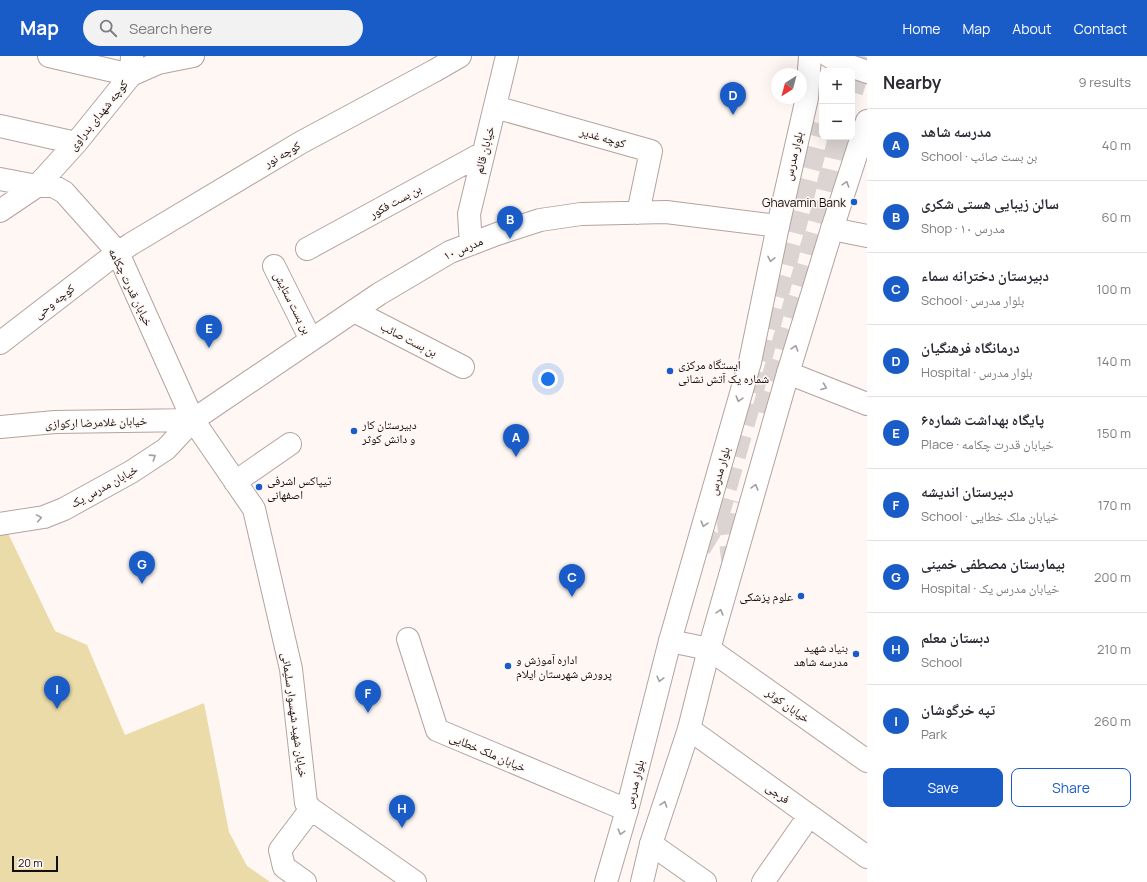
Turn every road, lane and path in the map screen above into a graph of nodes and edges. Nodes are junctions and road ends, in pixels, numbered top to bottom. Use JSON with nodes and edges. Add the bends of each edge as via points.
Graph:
{"nodes":[{"id":1,"x":49,"y":56,"type":"edge"},
{"id":2,"x":193,"y":56,"type":"edge"},
{"id":3,"x":460,"y":56,"type":"edge"},
{"id":4,"x":507,"y":56,"type":"edge"},
{"id":5,"x":810,"y":56,"type":"edge"},
{"id":6,"x":829,"y":56,"type":"edge"},
{"id":7,"x":132,"y":65,"type":"edge"},
{"id":8,"x":867,"y":72,"type":"edge"},
{"id":9,"x":494,"y":107,"type":"junction"},
{"id":10,"x":867,"y":121,"type":"edge"},
{"id":11,"x":0,"y":126,"type":"edge"},
{"id":12,"x":76,"y":143,"type":"junction"},
{"id":13,"x":483,"y":153,"type":"junction"},
{"id":14,"x":0,"y":179,"type":"edge"},
{"id":15,"x":37,"y":186,"type":"junction"},
{"id":16,"x":0,"y":211,"type":"edge"},
{"id":17,"x":638,"y":213,"type":"junction"},
{"id":18,"x":778,"y":226,"type":"junction"},
{"id":19,"x":832,"y":229,"type":"junction"},
{"id":20,"x":867,"y":236,"type":"edge"},
{"id":21,"x":471,"y":244,"type":"junction"},
{"id":22,"x":307,"y":249,"type":"dead end"},
{"id":23,"x":113,"y":256,"type":"junction"},
{"id":24,"x":274,"y":266,"type":"dead end"},
{"id":25,"x":354,"y":311,"type":"junction"},
{"id":26,"x":311,"y":340,"type":"junction"},
{"id":27,"x":0,"y":343,"type":"edge"},
{"id":28,"x":463,"y":367,"type":"dead end"},
{"id":29,"x":788,"y":373,"type":"junction"},
{"id":30,"x":867,"y":404,"type":"edge"},
{"id":31,"x":193,"y":420,"type":"junction"},
{"id":32,"x":0,"y":427,"type":"edge"},
{"id":33,"x":290,"y":444,"type":"dead end"},
{"id":34,"x":235,"y":482,"type":"junction"},
{"id":35,"x":0,"y":524,"type":"edge"},
{"id":36,"x":408,"y":639,"type":"dead end"},
{"id":37,"x":670,"y":641,"type":"junction"},
{"id":38,"x":709,"y":649,"type":"junction"},
{"id":39,"x":689,"y":729,"type":"junction"},
{"id":40,"x":867,"y":761,"type":"edge"},
{"id":41,"x":311,"y":809,"type":"junction"},
{"id":42,"x":627,"y":810,"type":"junction"},
{"id":43,"x":809,"y":816,"type":"junction"},
{"id":44,"x":651,"y":844,"type":"junction"},
{"id":45,"x":867,"y":857,"type":"edge"},
{"id":46,"x":305,"y":882,"type":"edge"},
{"id":47,"x":415,"y":882,"type":"edge"},
{"id":48,"x":606,"y":882,"type":"edge"},
{"id":49,"x":642,"y":882,"type":"edge"},
{"id":50,"x":705,"y":882,"type":"edge"},
{"id":51,"x":763,"y":882,"type":"edge"}],
"edges":[{"from":1,"to":7,"type":"street"},
{"from":2,"to":7,"type":"street","name":"کوچه شهدای بدراوی"},
{"from":3,"to":23,"type":"street","name":"کوچه نور","via":[[300,143]]},
{"from":4,"to":9,"type":"street","name":"خیابان قائم"},
{"from":5,"to":18,"type":"street","name":"بلوار مدرس","via":[[806,98]]},
{"from":6,"to":8,"type":"street"},
{"from":7,"to":12,"type":"street","name":"کوچه شهدای بدراوی"},
{"from":9,"to":13,"type":"street","name":"خیابان قائم"},
{"from":9,"to":17,"type":"street","name":"کوچه غدیر","via":[[651,151]]},
{"from":19,"to":10,"type":"street","one_way":true},
{"from":11,"to":12,"type":"street"},
{"from":12,"to":15,"type":"street","name":"کوچه شهدای بدراوی"},
{"from":13,"to":21,"type":"street","name":"خیابان قائم","via":[[468,214]]},
{"from":13,"to":22,"type":"street","name":"بن بست فکور"},
{"from":14,"to":15,"type":"street","name":"خیابان قدرت چکامه"},
{"from":15,"to":16,"type":"street","name":"کوچه شهدای بدراوی"},
{"from":15,"to":23,"type":"street","name":"خیابان قدرت چکامه","via":[[52,186],[64,192],[114,248]]},
{"from":17,"to":18,"type":"street","name":"مدرس ۱۰","via":[[666,212]]},
{"from":17,"to":21,"type":"street","name":"مدرس ۱۰","via":[[582,214],[540,220]]},
{"from":18,"to":37,"type":"street","name":"بلوار مدرس","one_way":true,"via":[[750,362]]},
{"from":19,"to":20,"type":"street"},
{"from":29,"to":19,"type":"street","one_way":true},
{"from":21,"to":25,"type":"street","name":"مدرس ۱۰","via":[[450,252]]},
{"from":23,"to":27,"type":"street","name":"کوچه وحی"},
{"from":23,"to":31,"type":"street","name":"خیابان قدرت چکامه"},
{"from":24,"to":26,"type":"street","name":"بن بست ستایش"},
{"from":25,"to":26,"type":"street","name":"مدرس ۱۰"},
{"from":25,"to":28,"type":"street","name":"بن بست صائب"},
{"from":26,"to":31,"type":"street","name":"مدرس ۱۰"},
{"from":29,"to":30,"type":"street","one_way":true},
{"from":38,"to":29,"type":"street","one_way":true},
{"from":31,"to":32,"type":"street","name":"خیابان غلامرضا ارکوازی","via":[[55,422]]},
{"from":31,"to":34,"type":"street","name":"خیابان شهید شهسوار سلیمانی"},
{"from":35,"to":31,"type":"street","name":"خیابان مدرس یک","one_way":true,"via":[[44,517],[64,509],[131,472],[166,449]]},
{"from":33,"to":34,"type":"street"},
{"from":34,"to":41,"type":"street","name":"خیابان شهید شهسوار سلیمانی","via":[[254,509],[291,670],[306,802]]},
{"from":36,"to":42,"type":"street","name":"خیابان ملک خطایی","via":[[437,730]]},
{"from":37,"to":38,"type":"street"},
{"from":37,"to":42,"type":"street","name":"بلوار مدرس","one_way":true},
{"from":38,"to":39,"type":"street"},
{"from":38,"to":40,"type":"street","name":"خیابان کوثر"},
{"from":39,"to":43,"type":"street","name":"فرجی"},
{"from":44,"to":39,"type":"street","one_way":true},
{"from":41,"to":46,"type":"street","via":[[280,850],[284,868]]},
{"from":41,"to":47,"type":"street"},
{"from":42,"to":48,"type":"street","name":"بلوار مدرس","one_way":true},
{"from":43,"to":45,"type":"street","name":"فرجی"},
{"from":43,"to":51,"type":"street"},
{"from":44,"to":49,"type":"street"},
{"from":44,"to":50,"type":"street"}]}
